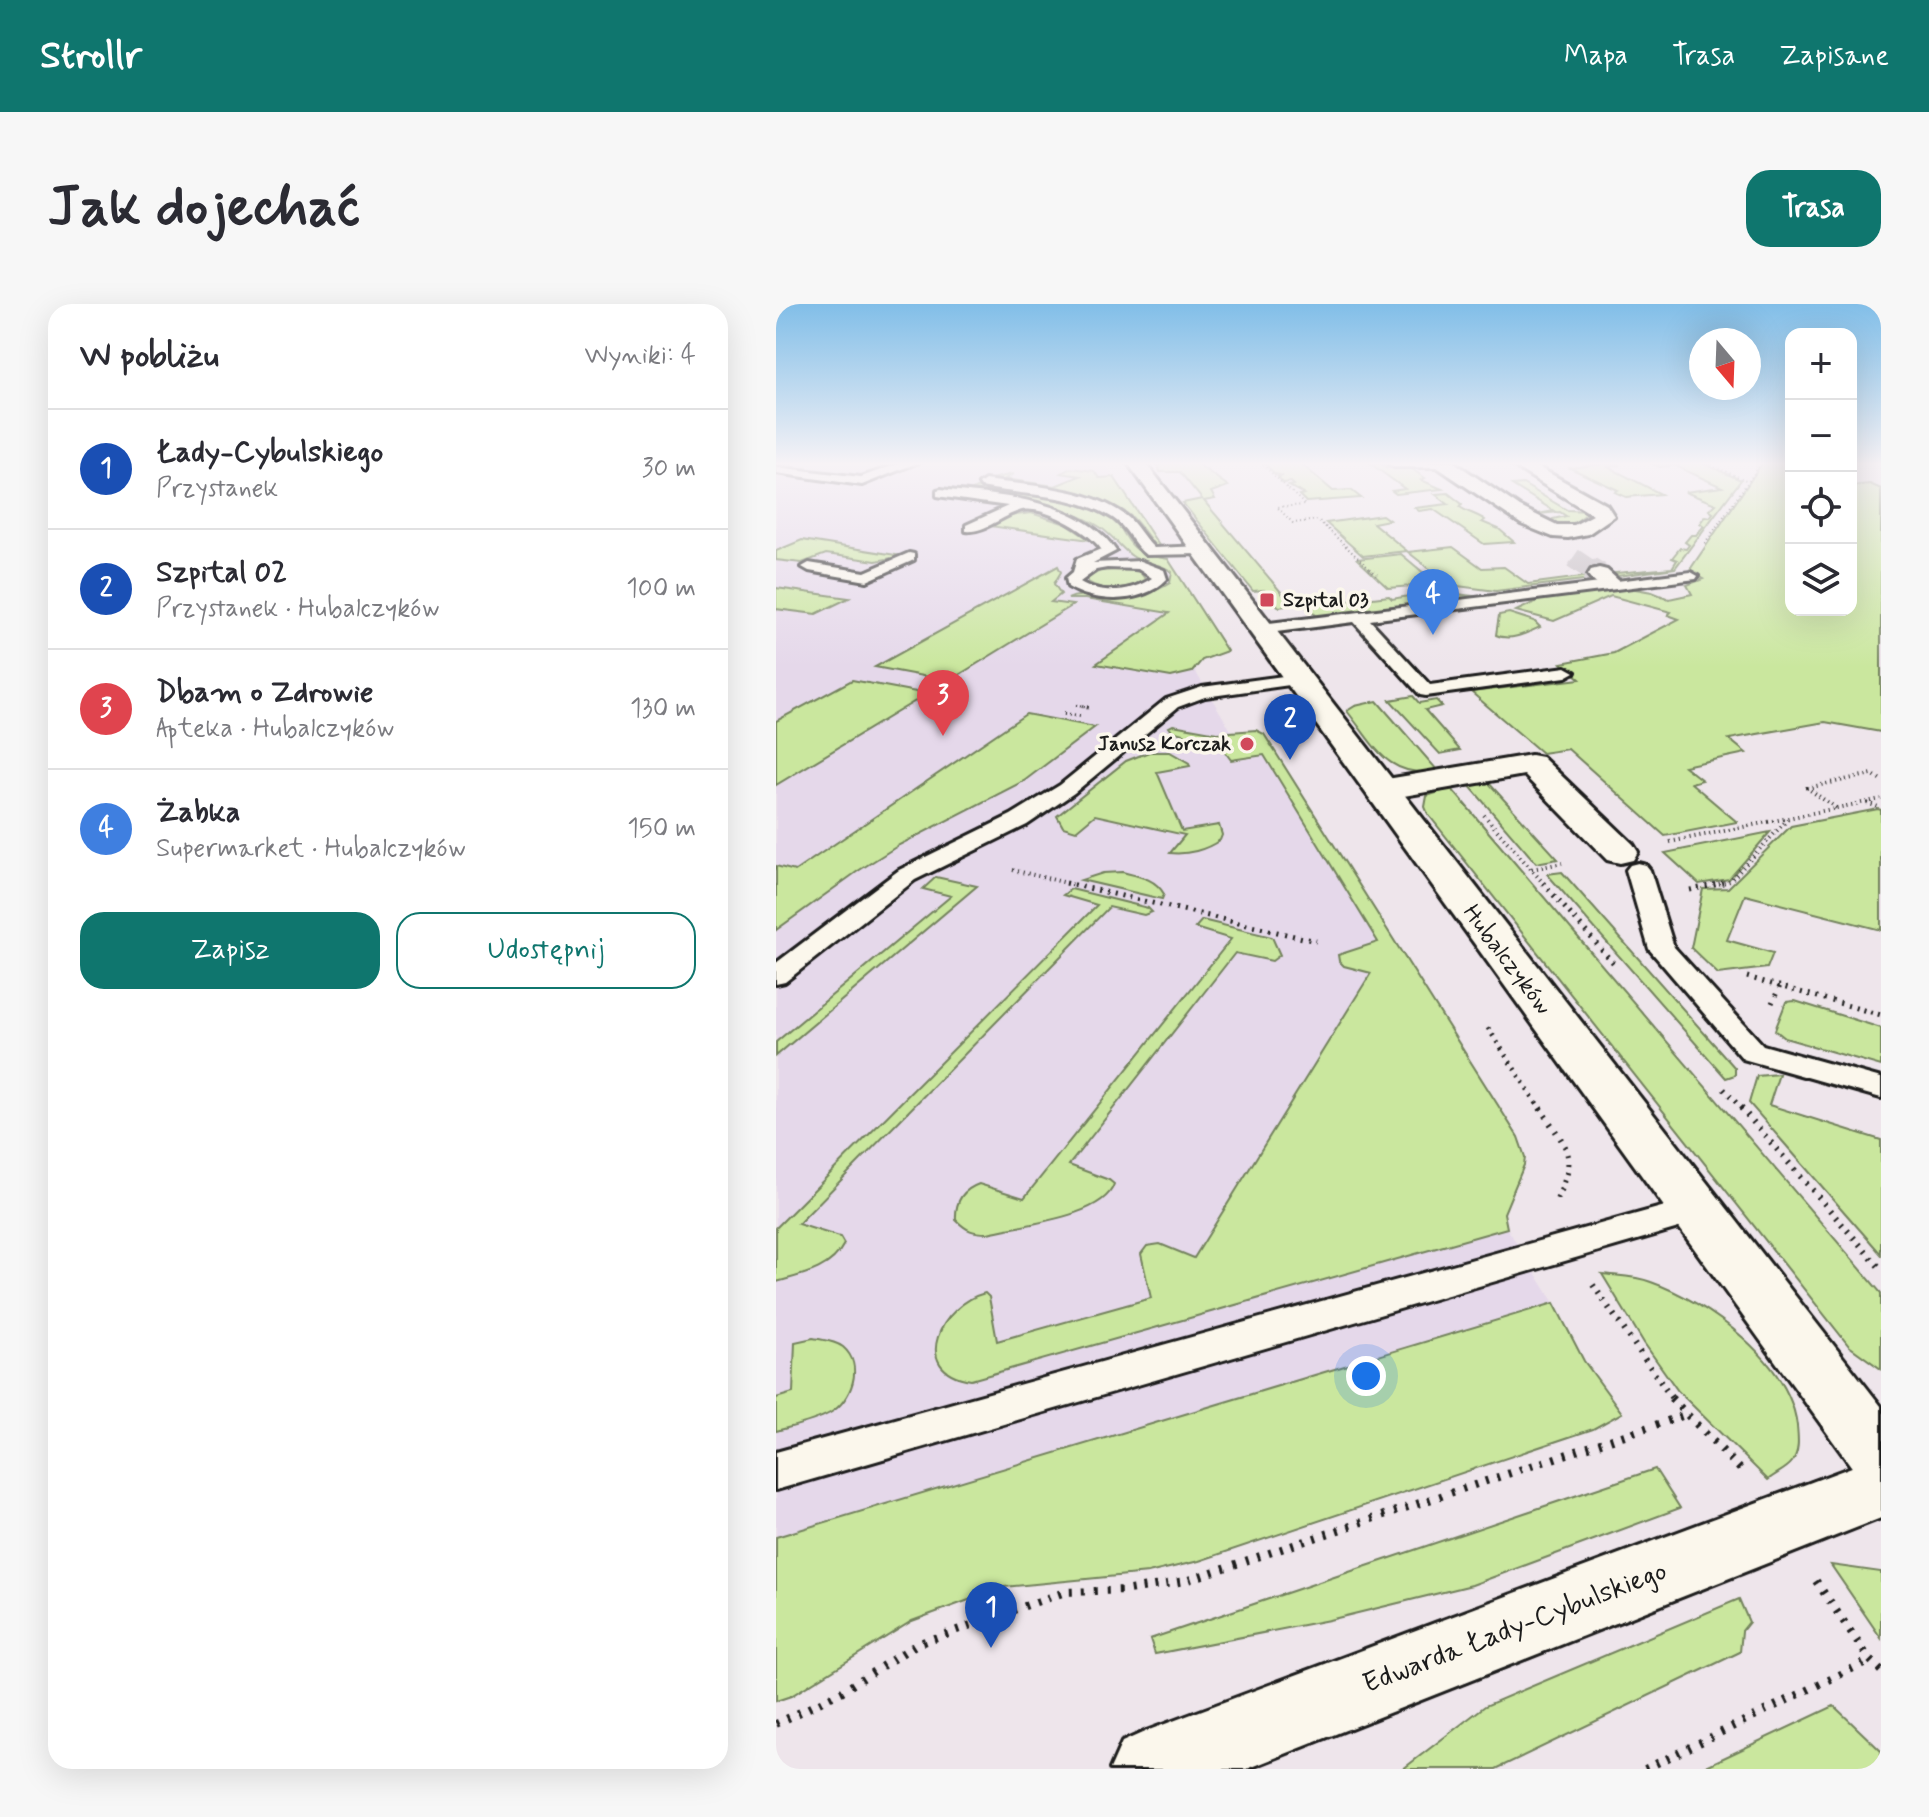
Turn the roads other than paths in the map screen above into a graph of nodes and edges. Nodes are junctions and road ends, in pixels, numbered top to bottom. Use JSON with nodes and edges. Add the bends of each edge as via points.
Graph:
{"nodes":[{"id":1,"x":1089,"y":530,"type":"edge"},
{"id":2,"x":1132,"y":530,"type":"edge"},
{"id":3,"x":1187,"y":530,"type":"edge"},
{"id":4,"x":1556,"y":530,"type":"edge"},
{"id":5,"x":1577,"y":530,"type":"tunnel mouth"},
{"id":6,"x":1562,"y":532,"type":"junction"},
{"id":7,"x":1202,"y":550,"type":"junction"},
{"id":8,"x":1567,"y":554,"type":"tunnel mouth"},
{"id":9,"x":909,"y":557,"type":"dead end"},
{"id":10,"x":1108,"y":558,"type":"junction"},
{"id":11,"x":809,"y":567,"type":"dead end"},
{"id":12,"x":1691,"y":576,"type":"dead end"},
{"id":13,"x":1358,"y":617,"type":"junction"},
{"id":14,"x":1261,"y":629,"type":"junction"},
{"id":15,"x":1566,"y":672,"type":"dead end"},
{"id":16,"x":1298,"y":679,"type":"junction"},
{"id":17,"x":1381,"y":790,"type":"junction"},
{"id":18,"x":1629,"y":861,"type":"joint"},
{"id":19,"x":776,"y":976,"type":"edge"},
{"id":20,"x":1881,"y":1088,"type":"edge"},
{"id":21,"x":1694,"y":1211,"type":"junction"},
{"id":22,"x":1881,"y":1456,"type":"edge"},
{"id":23,"x":776,"y":1471,"type":"edge"},
{"id":24,"x":1881,"y":1487,"type":"edge"},
{"id":25,"x":1149,"y":1769,"type":"edge"}],
"edges":[{"from":1,"to":10,"type":"lane","via":[[1104,540]]},
{"from":2,"to":7,"type":"lane","via":[[1151,552]]},
{"from":3,"to":7,"type":"street","name":"Hubalczyków"},
{"from":4,"to":6,"type":"street"},
{"from":5,"to":6,"type":"street"},
{"from":6,"to":8,"type":"street","via":[[1559,546]]},
{"from":7,"to":14,"type":"street","name":"Hubalczyków"},
{"from":9,"to":11,"type":"lane","via":[[867,577]]},
{"from":10,"to":10,"type":"lane","via":[[1080,572],[1073,584],[1092,592],[1126,593],[1160,579],[1152,568]]},
{"from":12,"to":13,"type":"lane"},
{"from":13,"to":14,"type":"lane"},
{"from":13,"to":15,"type":"lane","via":[[1426,691]]},
{"from":14,"to":16,"type":"street","name":"Hubalczyków"},
{"from":16,"to":17,"type":"street","name":"Hubalczyków"},
{"from":16,"to":19,"type":"lane","via":[[1202,692],[1172,703],[1067,789],[1019,820],[907,875]]},
{"from":17,"to":18,"type":"street","via":[[1531,764]]},
{"from":17,"to":21,"type":"street","name":"Hubalczyków"},
{"from":18,"to":20,"type":"lane","via":[[1662,949],[1753,1052]]},
{"from":21,"to":22,"type":"street","name":"Hubalczyków"},
{"from":21,"to":23,"type":"lane"},
{"from":24,"to":25,"type":"street","name":"Edwarda Łady-Cybulskiego"}]}
